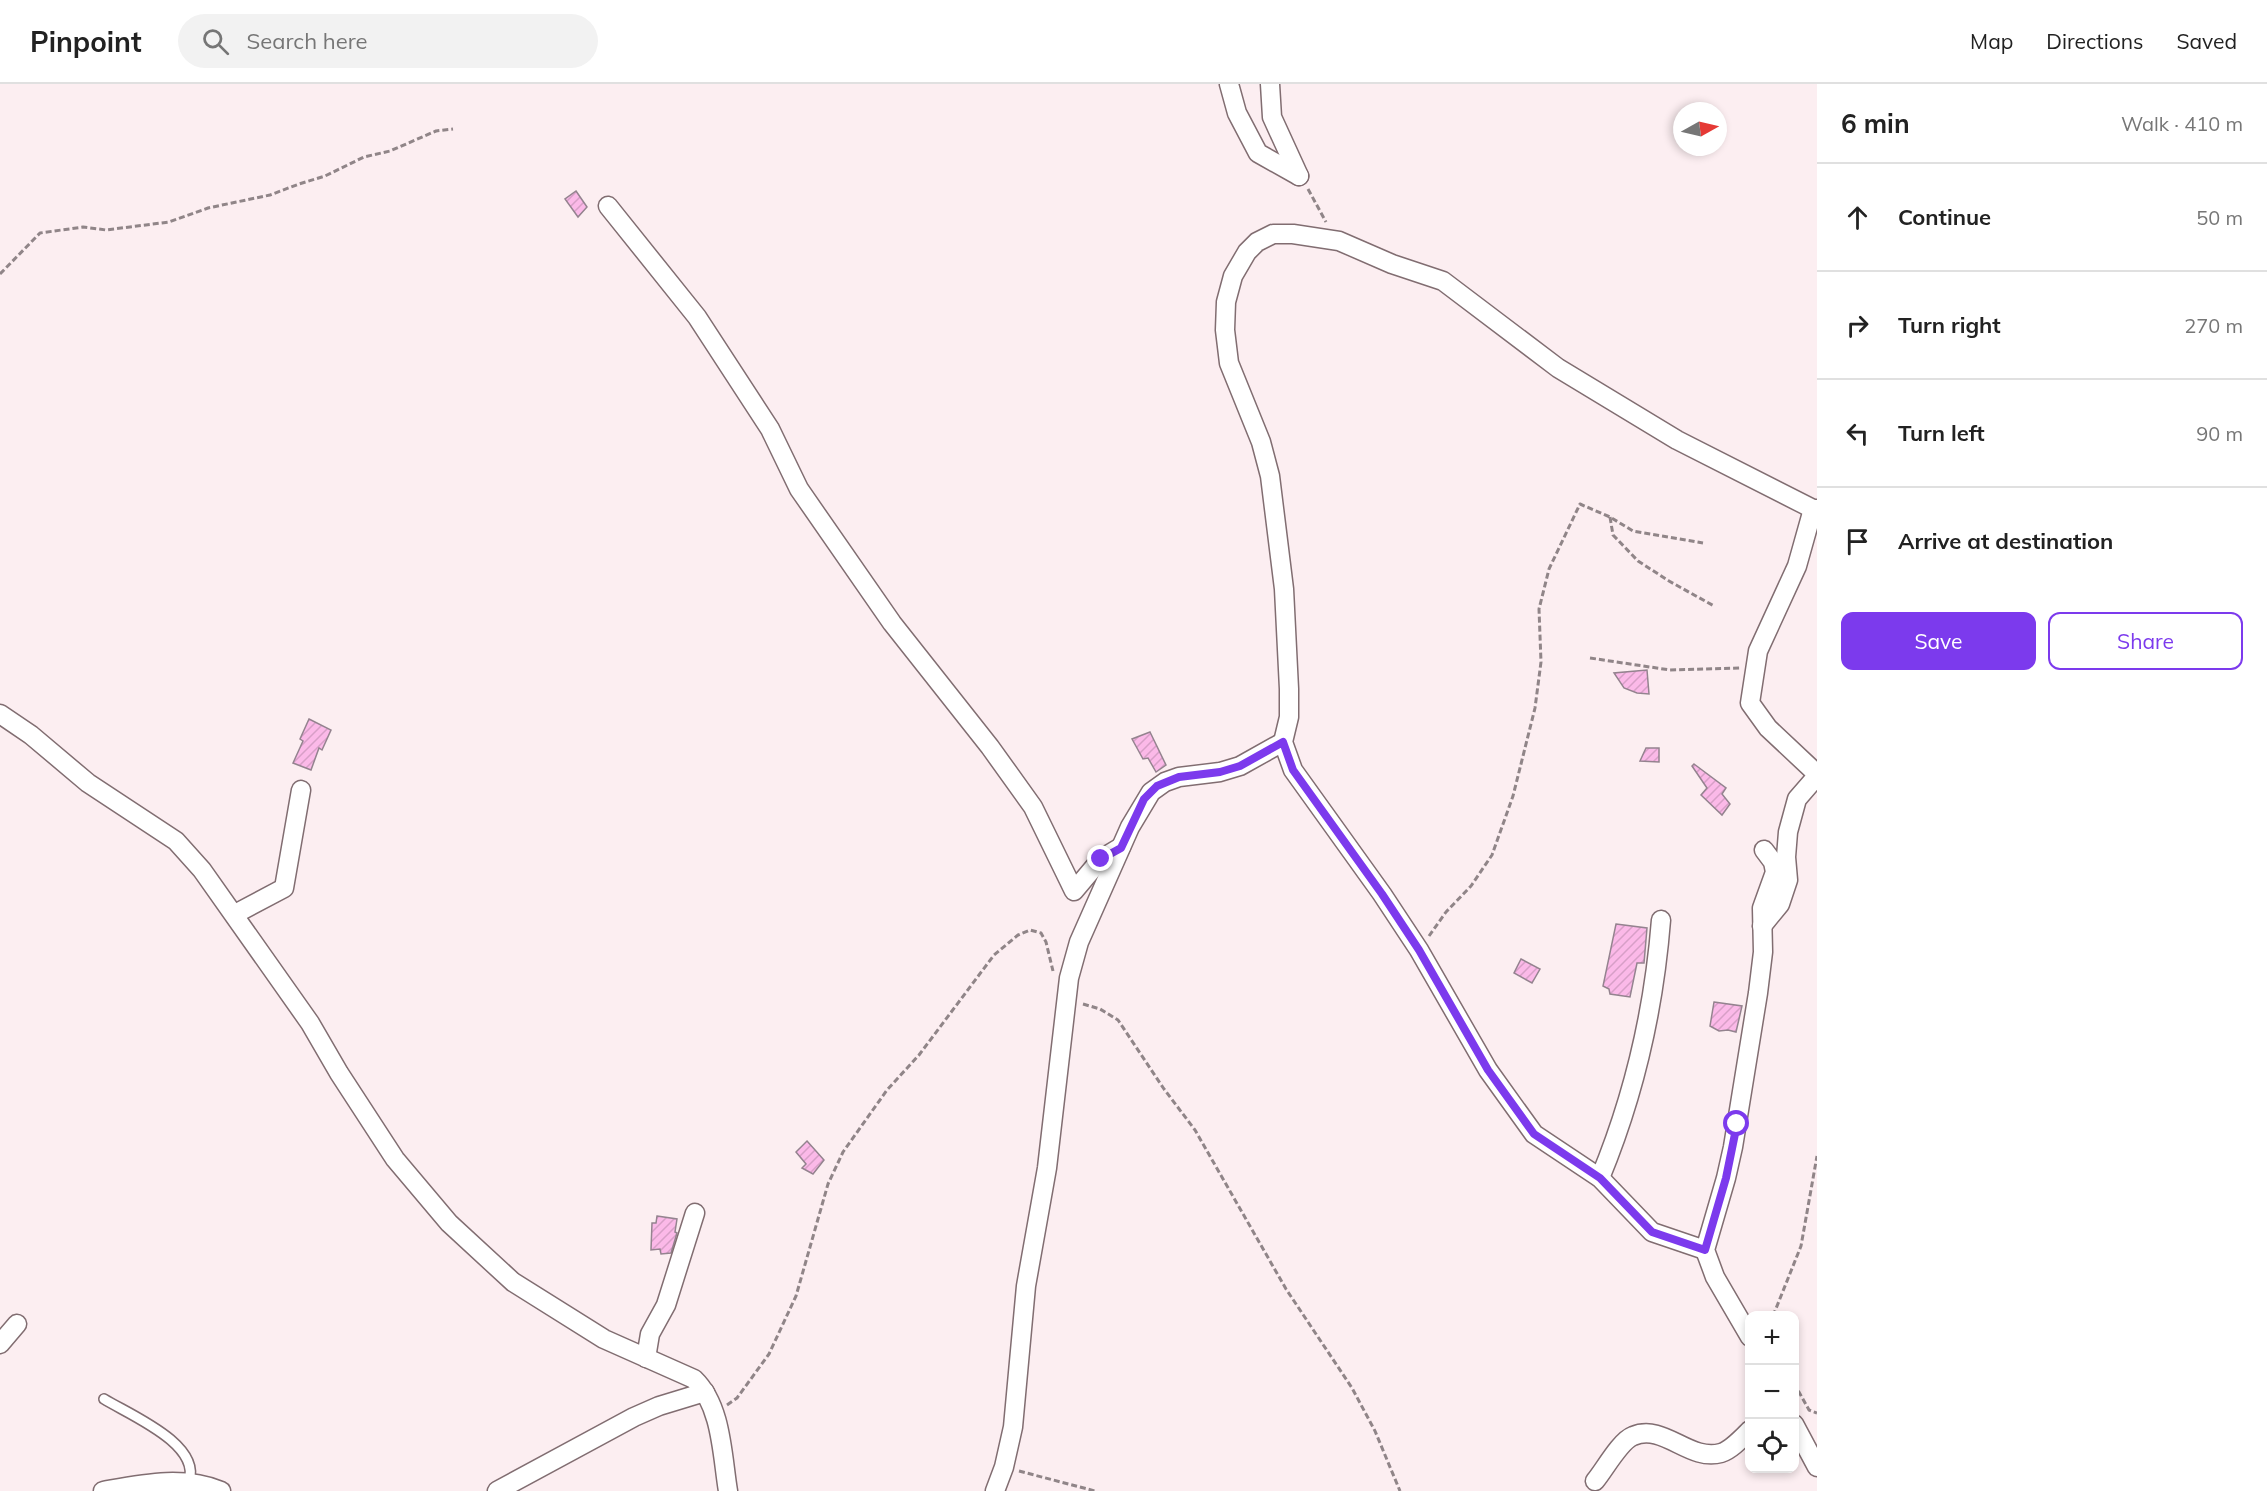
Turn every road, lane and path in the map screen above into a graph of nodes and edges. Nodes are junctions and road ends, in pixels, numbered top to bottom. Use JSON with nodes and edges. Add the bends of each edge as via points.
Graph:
{"nodes":[{"id":1,"x":1229,"y":84,"type":"edge"},
{"id":2,"x":1270,"y":84,"type":"edge"},
{"id":3,"x":453,"y":129,"type":"dead end"},
{"id":4,"x":1299,"y":176,"type":"junction"},
{"id":5,"x":608,"y":206,"type":"dead end"},
{"id":6,"x":1339,"y":241,"type":"junction"},
{"id":7,"x":0,"y":274,"type":"edge"},
{"id":8,"x":1815,"y":509,"type":"edge"},
{"id":9,"x":1610,"y":517,"type":"junction"},
{"id":10,"x":1703,"y":543,"type":"dead end"},
{"id":11,"x":1714,"y":606,"type":"dead end"},
{"id":12,"x":1590,"y":658,"type":"dead end"},
{"id":13,"x":1756,"y":668,"type":"junction"},
{"id":14,"x":0,"y":714,"type":"edge"},
{"id":15,"x":1283,"y":742,"type":"junction"},
{"id":16,"x":1817,"y":775,"type":"edge"},
{"id":17,"x":301,"y":790,"type":"dead end"},
{"id":18,"x":1121,"y":848,"type":"junction"},
{"id":19,"x":1764,"y":850,"type":"dead end"},
{"id":20,"x":235,"y":914,"type":"junction"},
{"id":21,"x":1661,"y":920,"type":"dead end"},
{"id":22,"x":1762,"y":926,"type":"junction"},
{"id":23,"x":1419,"y":950,"type":"junction"},
{"id":24,"x":1067,"y":999,"type":"junction"},
{"id":25,"x":1817,"y":1156,"type":"edge"},
{"id":26,"x":1600,"y":1178,"type":"junction"},
{"id":27,"x":695,"y":1213,"type":"dead end"},
{"id":28,"x":1705,"y":1250,"type":"junction"},
{"id":29,"x":1775,"y":1311,"type":"edge"},
{"id":30,"x":18,"y":1324,"type":"dead end"},
{"id":31,"x":1745,"y":1330,"type":"edge"},
{"id":32,"x":0,"y":1344,"type":"edge"},
{"id":33,"x":646,"y":1358,"type":"junction"},
{"id":34,"x":705,"y":1392,"type":"junction"},
{"id":35,"x":1799,"y":1392,"type":"edge"},
{"id":36,"x":104,"y":1399,"type":"dead end"},
{"id":37,"x":1817,"y":1413,"type":"edge"},
{"id":38,"x":714,"y":1415,"type":"junction"},
{"id":39,"x":1745,"y":1433,"type":"edge"},
{"id":40,"x":1799,"y":1433,"type":"edge"},
{"id":41,"x":1004,"y":1467,"type":"junction"},
{"id":42,"x":1817,"y":1467,"type":"edge"},
{"id":43,"x":189,"y":1481,"type":"junction"},
{"id":44,"x":1595,"y":1481,"type":"dead end"},
{"id":45,"x":103,"y":1491,"type":"edge"},
{"id":46,"x":221,"y":1491,"type":"edge"},
{"id":47,"x":497,"y":1491,"type":"edge"},
{"id":48,"x":728,"y":1491,"type":"edge"},
{"id":49,"x":995,"y":1491,"type":"edge"},
{"id":50,"x":1095,"y":1491,"type":"edge"},
{"id":51,"x":1400,"y":1491,"type":"edge"}],
"edges":[{"from":1,"to":4,"type":"street","via":[[1237,113],[1258,153]]},
{"from":2,"to":4,"type":"street","via":[[1272,117]]},
{"from":3,"to":7,"type":"path","via":[[436,131],[270,195],[208,208],[169,222],[40,233]]},
{"from":4,"to":6,"type":"path"},
{"from":5,"to":18,"type":"street","via":[[697,317],[770,429],[799,489],[892,623],[1033,807],[1074,891],[1101,859]]},
{"from":6,"to":8,"type":"street","via":[[1443,281],[1558,368],[1677,440]]},
{"from":6,"to":15,"type":"street","via":[[1273,234],[1257,242],[1233,276],[1226,302],[1229,363],[1261,442],[1270,476],[1284,589],[1289,689],[1289,717]]},
{"from":8,"to":13,"type":"street","via":[[1797,566],[1758,651]]},
{"from":9,"to":10,"type":"path","via":[[1633,531]]},
{"from":9,"to":11,"type":"path","via":[[1613,535],[1638,561]]},
{"from":9,"to":23,"type":"path","via":[[1580,504],[1563,536],[1539,609],[1541,662],[1535,708],[1513,796],[1492,855]]},
{"from":12,"to":13,"type":"path","via":[[1671,670]]},
{"from":13,"to":16,"type":"street","via":[[1750,703],[1768,729]]},
{"from":14,"to":20,"type":"street","via":[[88,783],[176,842]]},
{"from":15,"to":18,"type":"street","via":[[1240,766],[1179,777],[1157,786],[1144,799]]},
{"from":15,"to":23,"type":"street","via":[[1293,770]]},
{"from":16,"to":22,"type":"street","via":[[1797,799],[1788,832],[1788,880],[1779,904]]},
{"from":17,"to":20,"type":"street","via":[[284,888]]},
{"from":18,"to":24,"type":"street","via":[[1079,942]]},
{"from":19,"to":22,"type":"street","via":[[1775,872],[1763,904]]},
{"from":20,"to":33,"type":"street","via":[[310,1023],[395,1159],[449,1223],[513,1282],[604,1339]]},
{"from":21,"to":26,"type":"street","via":[[1647,1027],[1615,1141]]},
{"from":22,"to":28,"type":"street","via":[[1759,983],[1733,1146]]},
{"from":23,"to":26,"type":"street","via":[[1488,1070],[1534,1134]]},
{"from":24,"to":38,"type":"path","via":[[1041,933],[1030,930],[1018,935],[994,955],[843,1152],[828,1184],[796,1296],[769,1354],[737,1398]]},
{"from":24,"to":41,"type":"street","via":[[1047,1168],[1026,1286],[1013,1427]]},
{"from":24,"to":51,"type":"path","via":[[1100,1009],[1118,1020],[1195,1130],[1286,1289],[1352,1388]]},
{"from":25,"to":29,"type":"path","via":[[1801,1246]]},
{"from":26,"to":28,"type":"street","via":[[1652,1232]]},
{"from":27,"to":33,"type":"street","via":[[666,1305],[650,1334]]},
{"from":28,"to":31,"type":"street","via":[[1715,1277]]},
{"from":30,"to":32,"type":"street"},
{"from":33,"to":34,"type":"street","via":[[693,1379]]},
{"from":34,"to":38,"type":"street"},
{"from":34,"to":47,"type":"street","via":[[634,1417]]},
{"from":35,"to":37,"type":"path","via":[[1809,1410]]},
{"from":36,"to":43,"type":"lane","via":[[173,1440],[189,1460]]},
{"from":38,"to":48,"type":"street"},
{"from":39,"to":44,"type":"street","via":[[1722,1453],[1702,1455],[1656,1434],[1632,1436]]},
{"from":40,"to":42,"type":"street"},
{"from":41,"to":49,"type":"street"},
{"from":41,"to":50,"type":"path"},
{"from":43,"to":45,"type":"street"},
{"from":43,"to":46,"type":"street"}]}
